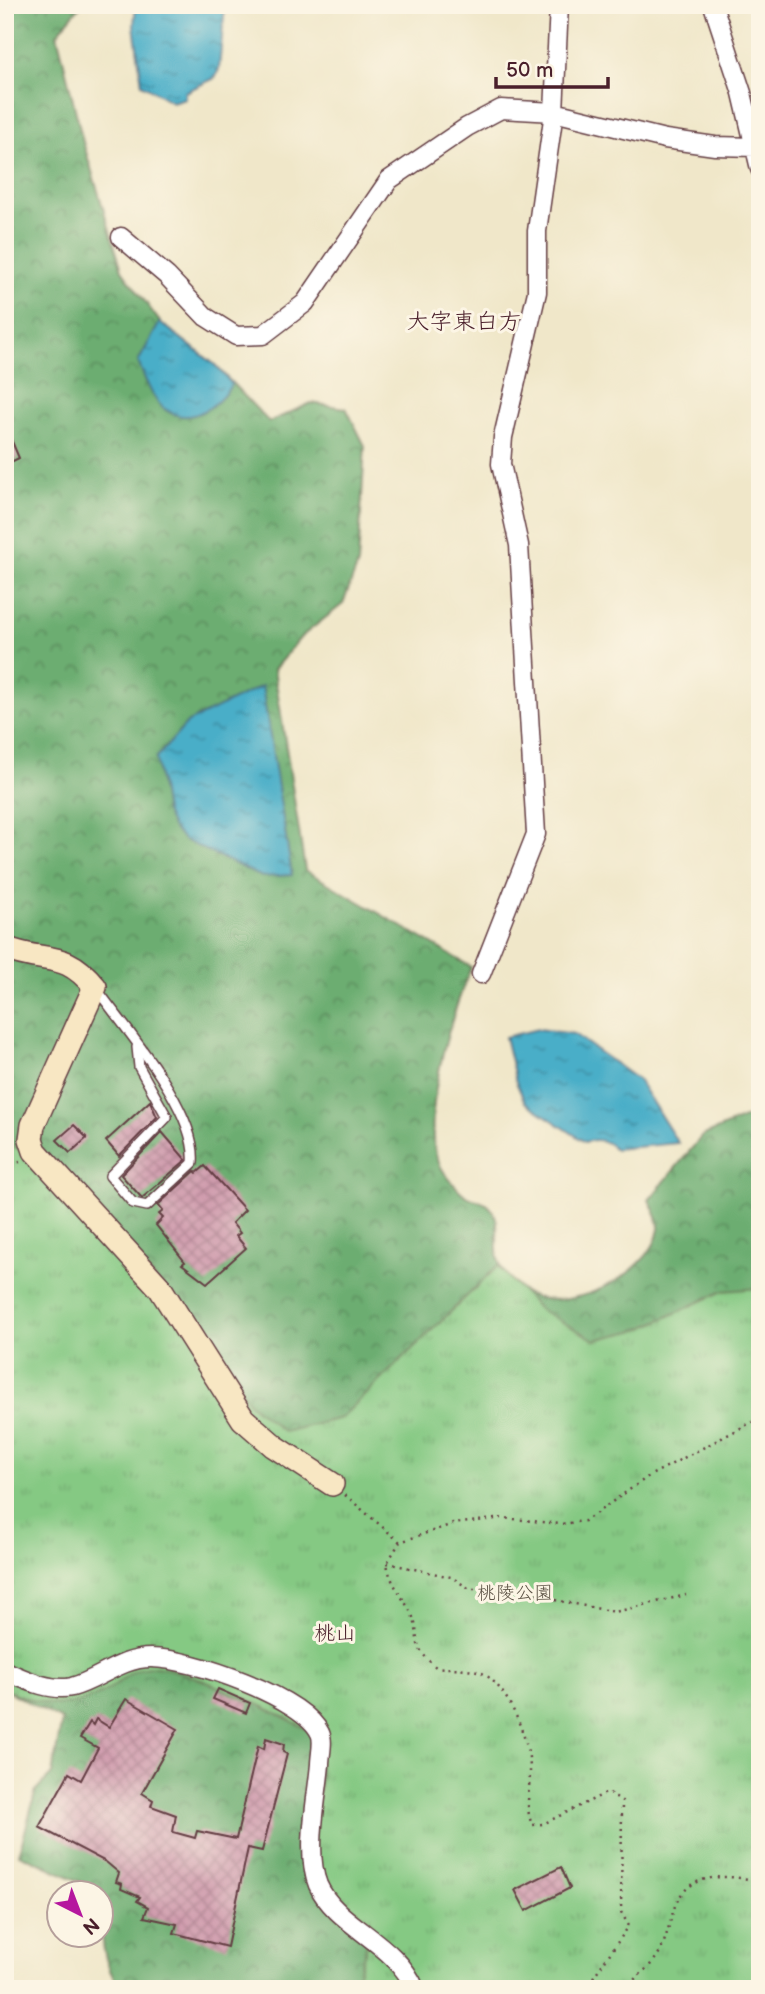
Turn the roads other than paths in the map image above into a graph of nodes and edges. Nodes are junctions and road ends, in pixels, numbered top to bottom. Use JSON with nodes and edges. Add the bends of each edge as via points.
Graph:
{"nodes":[{"id":1,"x":559,"y":5,"type":"edge"},
{"id":2,"x":713,"y":5,"type":"edge"},
{"id":3,"x":554,"y":112,"type":"junction"},
{"id":4,"x":756,"y":147,"type":"junction"},
{"id":5,"x":760,"y":169,"type":"edge"},
{"id":6,"x":121,"y":237,"type":"dead end"},
{"id":7,"x":5,"y":948,"type":"edge"},
{"id":8,"x":481,"y":974,"type":"dead end"},
{"id":9,"x":95,"y":987,"type":"junction"},
{"id":10,"x":137,"y":1047,"type":"junction"},
{"id":11,"x":332,"y":1484,"type":"road end"},
{"id":12,"x":5,"y":1671,"type":"edge"},
{"id":13,"x":415,"y":1989,"type":"edge"}],
"edges":[{"from":1,"to":3,"type":"street"},
{"from":2,"to":4,"type":"street"},
{"from":3,"to":4,"type":"street","via":[[665,139]]},
{"from":3,"to":6,"type":"street","via":[[501,109],[388,180],[305,303],[263,335],[236,336],[206,317]]},
{"from":3,"to":8,"type":"street","via":[[537,231],[537,292],[503,437],[501,464],[519,545],[536,834]]},
{"from":4,"to":5,"type":"street"},
{"from":7,"to":9,"type":"street","via":[[70,962]]},
{"from":9,"to":10,"type":"lane"},
{"from":9,"to":11,"type":"street","via":[[33,1125],[35,1151],[160,1288],[243,1419],[274,1446]]},
{"from":10,"to":10,"type":"lane","via":[[181,1112],[194,1152],[186,1171],[147,1206],[139,1207],[110,1176],[167,1117],[139,1067]]},
{"from":12,"to":13,"type":"street","via":[[49,1687],[71,1687],[128,1661],[182,1661],[239,1679],[312,1719],[322,1736],[312,1845],[317,1884],[329,1902],[396,1959]]}]}
